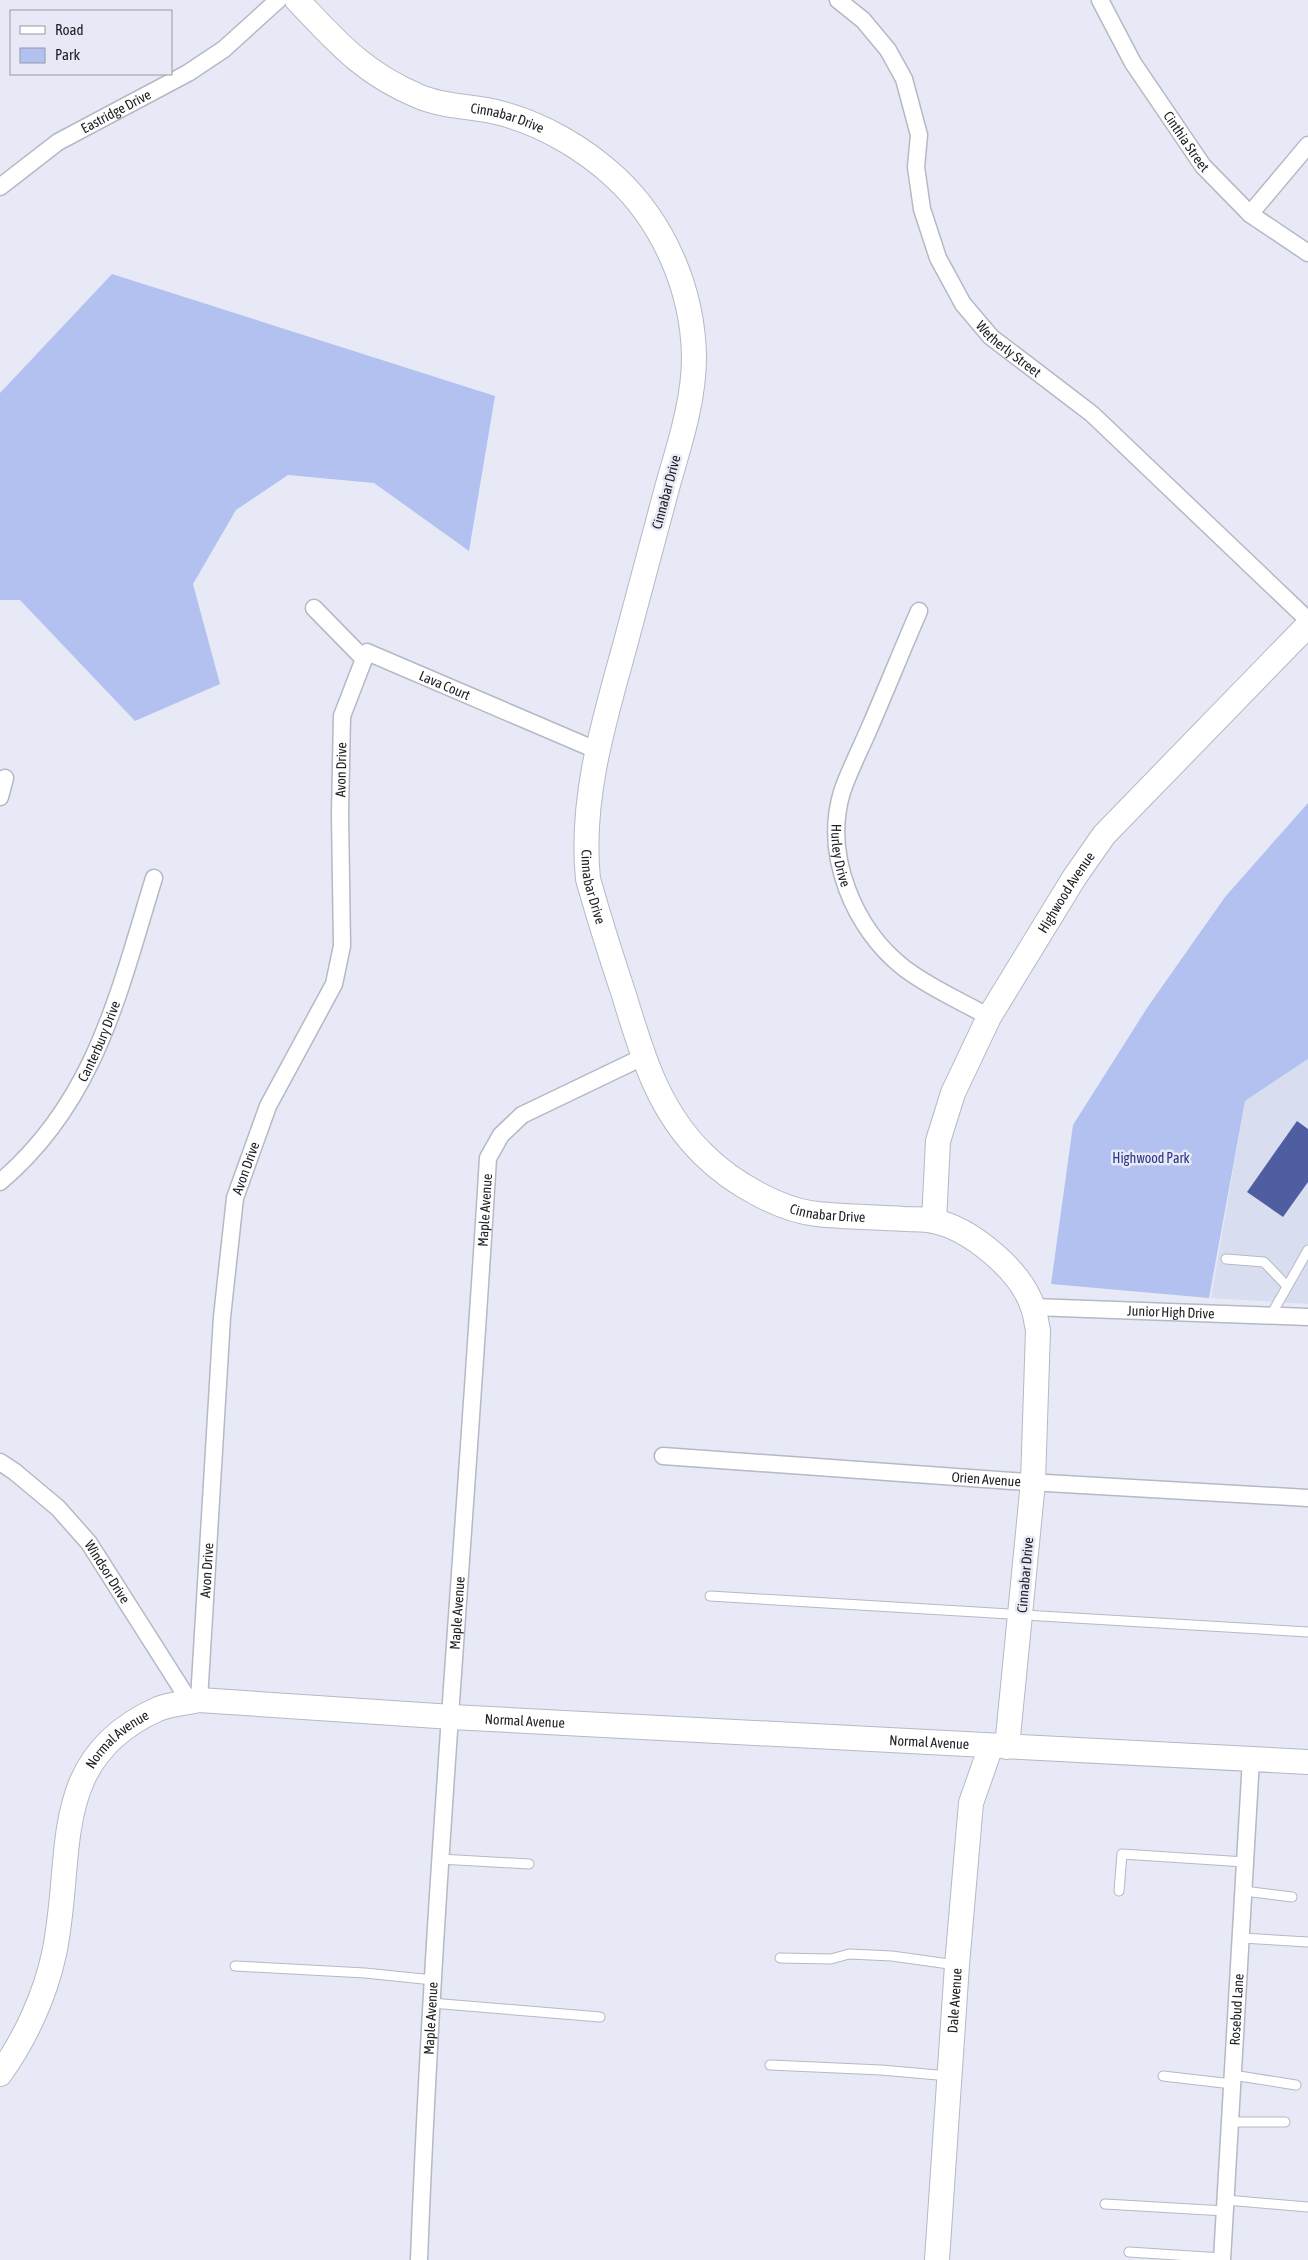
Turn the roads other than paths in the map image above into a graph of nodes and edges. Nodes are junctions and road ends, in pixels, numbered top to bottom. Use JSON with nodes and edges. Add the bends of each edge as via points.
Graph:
{"nodes":[{"id":1,"x":278,"y":0,"type":"edge"},
{"id":2,"x":297,"y":0,"type":"edge"},
{"id":3,"x":838,"y":0,"type":"edge"},
{"id":4,"x":1100,"y":0,"type":"edge"},
{"id":5,"x":1308,"y":145,"type":"edge"},
{"id":6,"x":0,"y":187,"type":"edge"},
{"id":7,"x":1250,"y":214,"type":"junction"},
{"id":8,"x":1308,"y":253,"type":"edge"},
{"id":9,"x":314,"y":608,"type":"dead end"},
{"id":10,"x":919,"y":610,"type":"dead end"},
{"id":11,"x":1308,"y":620,"type":"edge"},
{"id":12,"x":1308,"y":625,"type":"edge"},
{"id":13,"x":364,"y":659,"type":"junction"},
{"id":14,"x":596,"y":750,"type":"junction"},
{"id":15,"x":5,"y":778,"type":"dead end"},
{"id":16,"x":0,"y":797,"type":"edge"},
{"id":17,"x":154,"y":878,"type":"dead end"},
{"id":18,"x":990,"y":1017,"type":"junction"},
{"id":19,"x":643,"y":1057,"type":"junction"},
{"id":20,"x":0,"y":1182,"type":"edge"},
{"id":21,"x":934,"y":1221,"type":"junction"},
{"id":22,"x":1308,"y":1250,"type":"edge"},
{"id":23,"x":1226,"y":1259,"type":"dead end"},
{"id":24,"x":1287,"y":1286,"type":"junction"},
{"id":25,"x":1033,"y":1307,"type":"junction"},
{"id":26,"x":1271,"y":1315,"type":"junction"},
{"id":27,"x":1308,"y":1317,"type":"edge"},
{"id":28,"x":663,"y":1456,"type":"dead end"},
{"id":29,"x":0,"y":1462,"type":"edge"},
{"id":30,"x":1033,"y":1482,"type":"junction"},
{"id":31,"x":1308,"y":1498,"type":"edge"},
{"id":32,"x":710,"y":1596,"type":"dead end"},
{"id":33,"x":1021,"y":1615,"type":"junction"},
{"id":34,"x":1308,"y":1632,"type":"edge"},
{"id":35,"x":194,"y":1701,"type":"junction"},
{"id":36,"x":452,"y":1717,"type":"junction"},
{"id":37,"x":999,"y":1747,"type":"junction"},
{"id":38,"x":1252,"y":1759,"type":"junction"},
{"id":39,"x":1308,"y":1762,"type":"edge"},
{"id":40,"x":440,"y":1859,"type":"junction"},
{"id":41,"x":1245,"y":1862,"type":"junction"},
{"id":42,"x":529,"y":1864,"type":"dead end"},
{"id":43,"x":1119,"y":1891,"type":"dead end"},
{"id":44,"x":1244,"y":1891,"type":"junction"},
{"id":45,"x":1292,"y":1897,"type":"dead end"},
{"id":46,"x":1241,"y":1938,"type":"junction"},
{"id":47,"x":1308,"y":1942,"type":"edge"},
{"id":48,"x":780,"y":1958,"type":"dead end"},
{"id":49,"x":957,"y":1965,"type":"junction"},
{"id":50,"x":235,"y":1966,"type":"dead end"},
{"id":51,"x":433,"y":1980,"type":"junction"},
{"id":52,"x":431,"y":2003,"type":"junction"},
{"id":53,"x":600,"y":2016,"type":"dead end"},
{"id":54,"x":770,"y":2065,"type":"dead end"},
{"id":55,"x":0,"y":2074,"type":"edge"},
{"id":56,"x":949,"y":2076,"type":"junction"},
{"id":57,"x":1163,"y":2076,"type":"dead end"},
{"id":58,"x":1233,"y":2080,"type":"junction"},
{"id":59,"x":1296,"y":2085,"type":"dead end"},
{"id":60,"x":1230,"y":2122,"type":"junction"},
{"id":61,"x":1285,"y":2122,"type":"dead end"},
{"id":62,"x":1105,"y":2204,"type":"dead end"},
{"id":63,"x":1225,"y":2205,"type":"junction"},
{"id":64,"x":1308,"y":2207,"type":"edge"},
{"id":65,"x":1129,"y":2252,"type":"dead end"},
{"id":66,"x":1222,"y":2259,"type":"edge"},
{"id":67,"x":419,"y":2260,"type":"edge"},
{"id":68,"x":937,"y":2260,"type":"edge"}],
"edges":[{"from":1,"to":6,"type":"street","name":"Eastridge Drive","via":[[224,49],[188,73],[58,142]]},
{"from":2,"to":14,"type":"street","name":"Cinnabar Drive","via":[[350,55],[386,81],[430,100],[501,113],[527,122],[578,148],[598,162],[634,198],[663,239],[674,262],[686,299],[692,333],[689,406]]},
{"from":3,"to":11,"type":"street","name":"Wetherly Street","via":[[863,20],[888,50],[904,79],[919,135],[916,167],[922,209],[938,258],[963,304],[991,337],[1092,414]]},
{"from":4,"to":7,"type":"street","name":"Cinthia Street","via":[[1133,63],[1203,166]]},
{"from":5,"to":7,"type":"street"},
{"from":7,"to":8,"type":"street","name":"Cinthia Street"},
{"from":9,"to":13,"type":"street"},
{"from":10,"to":18,"type":"street","name":"Hurley Drive","via":[[842,792],[838,852],[856,909],[890,956],[921,979]]},
{"from":12,"to":18,"type":"street","name":"Highwood Avenue","via":[[1104,835],[1074,878]]},
{"from":13,"to":14,"type":"street","name":"Lava Court","via":[[367,652]]},
{"from":13,"to":35,"type":"street","name":"Avon Drive","via":[[342,716],[342,946],[334,984],[268,1106],[235,1198],[222,1317]]},
{"from":14,"to":19,"type":"street","name":"Cinnabar Drive","via":[[585,853],[588,879]]},
{"from":15,"to":16,"type":"street"},
{"from":17,"to":20,"type":"street","name":"Canterbury Drive","via":[[108,1026],[96,1054],[48,1132]]},
{"from":18,"to":21,"type":"street","name":"Highwood Avenue","via":[[953,1093],[938,1141]]},
{"from":19,"to":21,"type":"street","name":"Cinnabar Drive","via":[[659,1095],[687,1137],[705,1156],[745,1186],[767,1198],[816,1214]]},
{"from":19,"to":36,"type":"street","name":"Maple Avenue","via":[[522,1115],[500,1135],[488,1158]]},
{"from":21,"to":25,"type":"street","name":"Cinnabar Drive","via":[[975,1240],[993,1253],[1021,1284]]},
{"from":22,"to":24,"type":"lane"},
{"from":23,"to":24,"type":"lane","via":[[1264,1262]]},
{"from":24,"to":26,"type":"lane"},
{"from":25,"to":26,"type":"street","name":"Junior High Drive"},
{"from":25,"to":30,"type":"street","name":"Cinnabar Drive","via":[[1038,1330]]},
{"from":26,"to":27,"type":"street","name":"Junior High Drive"},
{"from":28,"to":30,"type":"street","name":"Orien Avenue"},
{"from":29,"to":35,"type":"street","name":"Windsor Drive","via":[[58,1508],[89,1543]]},
{"from":30,"to":31,"type":"street","name":"Orien Avenue"},
{"from":30,"to":33,"type":"street","name":"Cinnabar Drive"},
{"from":32,"to":33,"type":"lane"},
{"from":33,"to":34,"type":"lane"},
{"from":33,"to":37,"type":"street","name":"Cinnabar Drive"},
{"from":35,"to":36,"type":"street","name":"Normal Avenue"},
{"from":35,"to":55,"type":"street","name":"Normal Avenue","via":[[159,1708],[112,1736],[86,1770],[72,1807],[54,1954],[34,2016]]},
{"from":36,"to":37,"type":"street","name":"Normal Avenue"},
{"from":36,"to":40,"type":"street","name":"Maple Avenue"},
{"from":37,"to":38,"type":"street","name":"Normal Avenue"},
{"from":37,"to":49,"type":"street","name":"Dale Avenue","via":[[971,1803]]},
{"from":38,"to":39,"type":"street","name":"Normal Avenue"},
{"from":38,"to":41,"type":"street","name":"Rosebud Lane"},
{"from":40,"to":42,"type":"lane"},
{"from":40,"to":51,"type":"street","name":"Maple Avenue"},
{"from":41,"to":43,"type":"lane","via":[[1122,1854]]},
{"from":41,"to":44,"type":"street","name":"Rosebud Lane"},
{"from":44,"to":45,"type":"lane"},
{"from":44,"to":46,"type":"street","name":"Rosebud Lane"},
{"from":46,"to":47,"type":"lane"},
{"from":46,"to":58,"type":"street","name":"Rosebud Lane"},
{"from":48,"to":49,"type":"lane","via":[[831,1959],[849,1954]]},
{"from":49,"to":56,"type":"street","name":"Dale Avenue"},
{"from":50,"to":51,"type":"lane"},
{"from":51,"to":52,"type":"street","name":"Maple Avenue"},
{"from":52,"to":53,"type":"lane"},
{"from":52,"to":67,"type":"street","name":"Maple Avenue"},
{"from":54,"to":56,"type":"lane"},
{"from":56,"to":68,"type":"street","name":"Dale Avenue"},
{"from":57,"to":58,"type":"lane"},
{"from":58,"to":59,"type":"lane"},
{"from":58,"to":60,"type":"street","name":"Rosebud Lane"},
{"from":60,"to":61,"type":"lane"},
{"from":60,"to":63,"type":"street","name":"Rosebud Lane"},
{"from":62,"to":63,"type":"lane"},
{"from":63,"to":64,"type":"lane"},
{"from":63,"to":66,"type":"street","name":"Rosebud Lane"},
{"from":65,"to":66,"type":"lane"}]}
